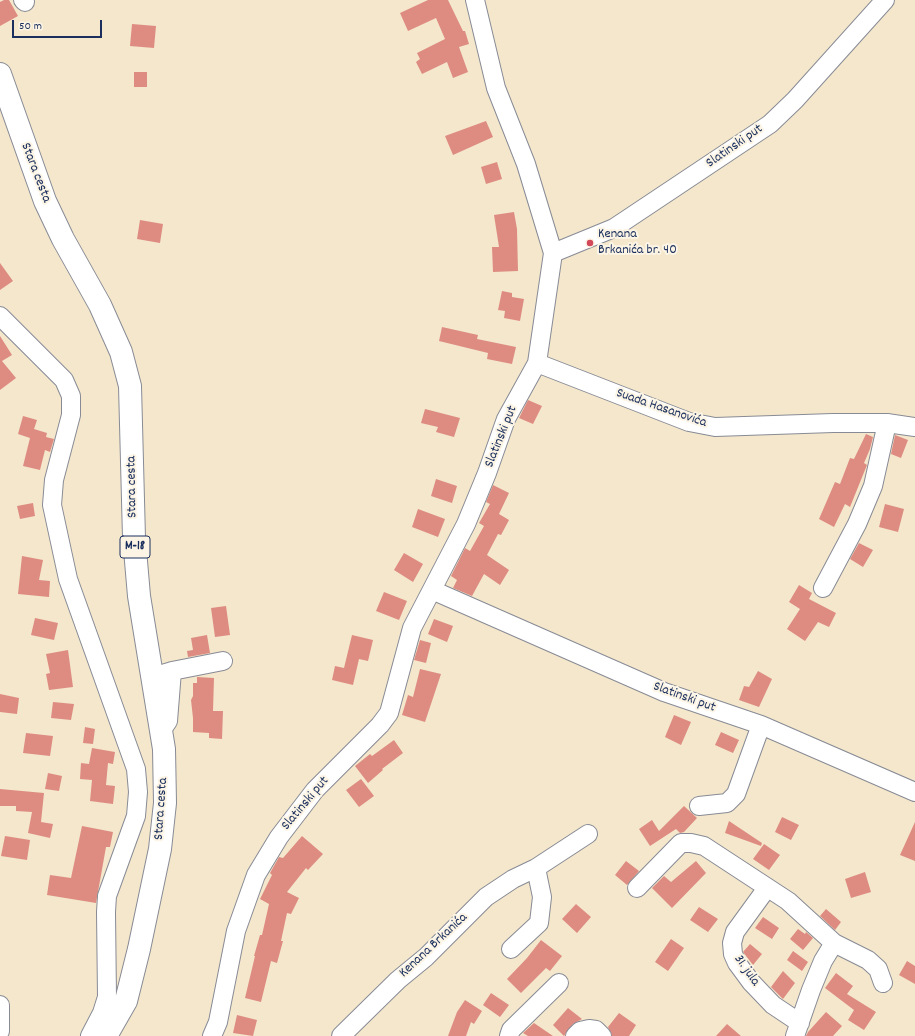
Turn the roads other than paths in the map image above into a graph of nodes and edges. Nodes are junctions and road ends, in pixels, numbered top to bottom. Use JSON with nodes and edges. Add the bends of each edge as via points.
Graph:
{"nodes":[{"id":1,"x":475,"y":0,"type":"edge"},
{"id":2,"x":885,"y":0,"type":"edge"},
{"id":3,"x":0,"y":74,"type":"edge"},
{"id":4,"x":554,"y":253,"type":"junction"},
{"id":5,"x":4,"y":325,"type":"edge"},
{"id":6,"x":537,"y":363,"type":"junction"},
{"id":7,"x":886,"y":423,"type":"junction"},
{"id":8,"x":915,"y":427,"type":"edge"},
{"id":9,"x":823,"y":588,"type":"dead end"},
{"id":10,"x":432,"y":590,"type":"junction"},
{"id":11,"x":223,"y":661,"type":"dead end"},
{"id":12,"x":162,"y":674,"type":"junction"},
{"id":13,"x":761,"y":725,"type":"junction"},
{"id":14,"x":915,"y":792,"type":"edge"},
{"id":15,"x":699,"y":806,"type":"dead end"},
{"id":16,"x":588,"y":834,"type":"dead end"},
{"id":17,"x":536,"y":868,"type":"junction"},
{"id":18,"x":637,"y":888,"type":"dead end"},
{"id":19,"x":767,"y":888,"type":"junction"},
{"id":20,"x":834,"y":943,"type":"junction"},
{"id":21,"x":511,"y":949,"type":"dead end"},
{"id":22,"x":558,"y":983,"type":"dead end"},
{"id":23,"x":883,"y":983,"type":"dead end"},
{"id":24,"x":0,"y":1005,"type":"edge"},
{"id":25,"x":797,"y":1030,"type":"edge"},
{"id":26,"x":0,"y":1031,"type":"edge"},
{"id":27,"x":90,"y":1036,"type":"edge"},
{"id":28,"x":106,"y":1036,"type":"edge"},
{"id":29,"x":212,"y":1036,"type":"edge"},
{"id":30,"x":340,"y":1036,"type":"edge"},
{"id":31,"x":509,"y":1036,"type":"edge"},
{"id":32,"x":575,"y":1036,"type":"edge"},
{"id":33,"x":602,"y":1036,"type":"edge"}],
"edges":[{"from":1,"to":4,"type":"street","name":"Slatinski put","via":[[496,88],[526,164]]},
{"from":2,"to":4,"type":"street","name":"Slatinski put","via":[[795,100],[770,124],[614,228]]},
{"from":3,"to":12,"type":"main road","name":"Stara cesta","number":"M-18","via":[[44,201],[100,305],[121,352],[130,386],[134,538],[139,596]]},
{"from":4,"to":6,"type":"street","name":"Slatinski put"},
{"from":5,"to":27,"type":"street","name":"Stara cesta","via":[[64,380],[71,396],[71,415],[54,480],[52,505],[68,579],[136,769],[136,816],[107,896],[107,997]]},
{"from":6,"to":7,"type":"street","name":"Suada Hasanovića","via":[[689,422],[715,427]]},
{"from":6,"to":10,"type":"street","name":"Slatinski put","via":[[506,419],[466,524]]},
{"from":7,"to":8,"type":"street","name":"Suada Hasanovića"},
{"from":7,"to":9,"type":"street","via":[[873,486],[857,524]]},
{"from":10,"to":13,"type":"street","name":"Slatinski put","via":[[664,692]]},
{"from":10,"to":29,"type":"street","name":"Slatinski put","via":[[412,628],[389,712],[380,725],[315,790],[279,837],[256,875],[236,931],[218,1022]]},
{"from":11,"to":12,"type":"street"},
{"from":12,"to":28,"type":"main road","name":"Stara cesta","number":"M-18","via":[[161,731],[165,803],[160,849],[126,1001]]},
{"from":13,"to":14,"type":"street","name":"Slatinski put"},
{"from":13,"to":15,"type":"street","via":[[736,794],[727,803]]},
{"from":16,"to":17,"type":"street","name":"Kenana Brkanića"},
{"from":17,"to":21,"type":"street","via":[[542,897],[539,923]]},
{"from":17,"to":30,"type":"street","name":"Kenana Brkanića","via":[[513,879],[486,897],[426,957],[398,980]]},
{"from":18,"to":19,"type":"street","via":[[681,843],[704,846]]},
{"from":19,"to":20,"type":"street","via":[[788,901]]},
{"from":19,"to":25,"type":"street","name":"31. jula","via":[[735,932],[733,954],[757,988]]},
{"from":20,"to":23,"type":"street","via":[[868,960],[878,969]]},
{"from":20,"to":25,"type":"street","name":"31. jula","via":[[816,978]]},
{"from":22,"to":31,"type":"street","via":[[511,1030]]},
{"from":24,"to":26,"type":"street"},
{"from":32,"to":33,"type":"street","via":[[580,1031],[589,1029],[596,1030]]}]}
